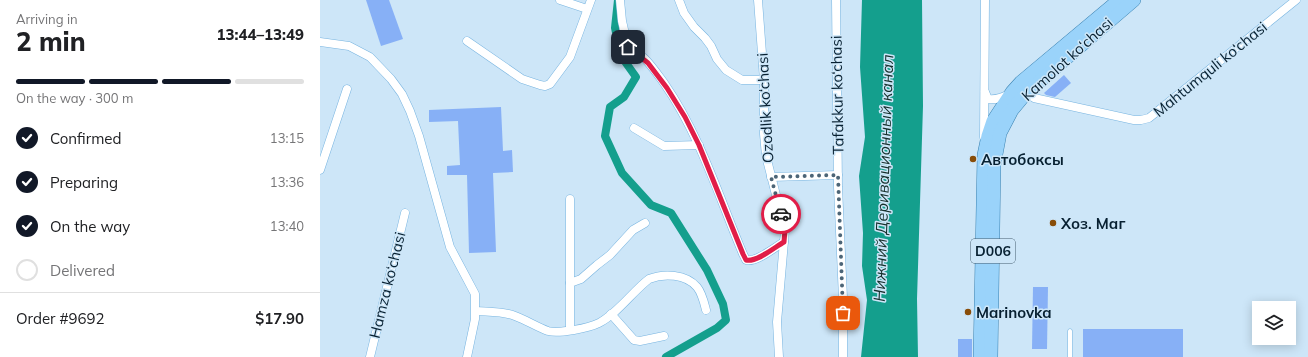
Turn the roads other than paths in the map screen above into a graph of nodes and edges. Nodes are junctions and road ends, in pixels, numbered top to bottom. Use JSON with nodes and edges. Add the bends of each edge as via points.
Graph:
{"nodes":[{"id":1,"x":560,"y":0,"type":"edge"},
{"id":2,"x":590,"y":0,"type":"edge"},
{"id":3,"x":620,"y":0,"type":"edge"},
{"id":4,"x":679,"y":0,"type":"edge"},
{"id":5,"x":758,"y":0,"type":"edge"},
{"id":6,"x":836,"y":0,"type":"edge"},
{"id":7,"x":985,"y":0,"type":"edge"},
{"id":8,"x":1119,"y":0,"type":"edge"},
{"id":9,"x":1134,"y":0,"type":"edge"},
{"id":10,"x":1296,"y":0,"type":"edge"},
{"id":11,"x":587,"y":9,"type":"junction"},
{"id":12,"x":467,"y":41,"type":"dead end"},
{"id":13,"x":320,"y":42,"type":"edge"},
{"id":14,"x":764,"y":80,"type":"junction"},
{"id":15,"x":347,"y":88,"type":"dead end"},
{"id":16,"x":984,"y":92,"type":"junction"},
{"id":17,"x":1012,"y":92,"type":"junction"},
{"id":18,"x":1027,"y":92,"type":"junction"},
{"id":19,"x":634,"y":128,"type":"dead end"},
{"id":20,"x":699,"y":145,"type":"junction"},
{"id":21,"x":984,"y":155,"type":"junction"},
{"id":22,"x":320,"y":170,"type":"edge"},
{"id":23,"x":838,"y":175,"type":"junction"},
{"id":24,"x":771,"y":177,"type":"junction"},
{"id":25,"x":570,"y":199,"type":"dead end"},
{"id":26,"x":405,"y":213,"type":"dead end"},
{"id":27,"x":645,"y":223,"type":"dead end"},
{"id":28,"x":784,"y":242,"type":"junction"},
{"id":29,"x":570,"y":283,"type":"junction"},
{"id":30,"x":706,"y":310,"type":"dead end"},
{"id":31,"x":476,"y":311,"type":"junction"},
{"id":32,"x":611,"y":314,"type":"junction"},
{"id":33,"x":570,"y":330,"type":"junction"},
{"id":34,"x":1070,"y":331,"type":"dead end"},
{"id":35,"x":664,"y":336,"type":"dead end"},
{"id":36,"x":370,"y":357,"type":"edge"},
{"id":37,"x":467,"y":357,"type":"edge"},
{"id":38,"x":779,"y":357,"type":"edge"},
{"id":39,"x":843,"y":357,"type":"edge"},
{"id":40,"x":980,"y":357,"type":"edge"},
{"id":41,"x":990,"y":357,"type":"edge"},
{"id":42,"x":1070,"y":357,"type":"edge"}],
"edges":[{"from":1,"to":11,"type":"street"},
{"from":2,"to":11,"type":"street"},
{"from":3,"to":20,"type":"street","via":[[628,47],[645,59],[658,76],[682,112]]},
{"from":4,"to":14,"type":"street","via":[[687,18],[711,46],[716,59],[726,70],[742,80]]},
{"from":5,"to":14,"type":"street","name":"Ozodlik ko‘chasi"},
{"from":6,"to":23,"type":"street","name":"Tafakkur ko‘chasi"},
{"from":7,"to":16,"type":"street"},
{"from":8,"to":17,"type":"main road","number":"D006","via":[[1027,76]]},
{"from":9,"to":18,"type":"main road","name":"Kamolot ko‘chasi","number":"D006"},
{"from":10,"to":18,"type":"street","name":"Mahtumquli ko‘chasi","via":[[1144,120],[1034,98]]},
{"from":11,"to":12,"type":"street","via":[[570,57],[550,84],[545,86],[522,79]]},
{"from":13,"to":31,"type":"street","via":[[349,46],[370,56],[402,94],[419,136],[450,247],[474,294]]},
{"from":14,"to":24,"type":"street","name":"Ozodlik ko‘chasi","via":[[764,134]]},
{"from":15,"to":22,"type":"street"},
{"from":16,"to":17,"type":"street","via":[[988,99],[994,100]]},
{"from":16,"to":21,"type":"street"},
{"from":17,"to":21,"type":"main road","number":"D006","via":[[993,120]]},
{"from":18,"to":41,"type":"main road","name":"Kamolot ko‘chasi","number":"D006","via":[[1004,123],[994,165]]},
{"from":19,"to":20,"type":"street","via":[[664,146]]},
{"from":20,"to":28,"type":"street","via":[[746,260],[760,257]]},
{"from":21,"to":40,"type":"main road","number":"D006"},
{"from":23,"to":24,"type":"street"},
{"from":23,"to":39,"type":"street","name":"Tafakkur ko‘chasi"},
{"from":24,"to":28,"type":"street","name":"Ozodlik ko‘chasi","via":[[785,230]]},
{"from":25,"to":29,"type":"street"},
{"from":26,"to":36,"type":"street","name":"Hamza ko‘chasi"},
{"from":27,"to":29,"type":"street","via":[[632,230],[610,255],[581,279]]},
{"from":28,"to":38,"type":"street","name":"Ozodlik ko‘chasi","via":[[777,322]]},
{"from":29,"to":33,"type":"street"},
{"from":30,"to":32,"type":"street","via":[[696,286],[686,279],[667,276],[649,279]]},
{"from":31,"to":33,"type":"street","via":[[514,315],[548,331]]},
{"from":31,"to":37,"type":"street"},
{"from":32,"to":33,"type":"street","via":[[599,323]]},
{"from":32,"to":35,"type":"street","via":[[634,340]]},
{"from":34,"to":42,"type":"lane"}]}
